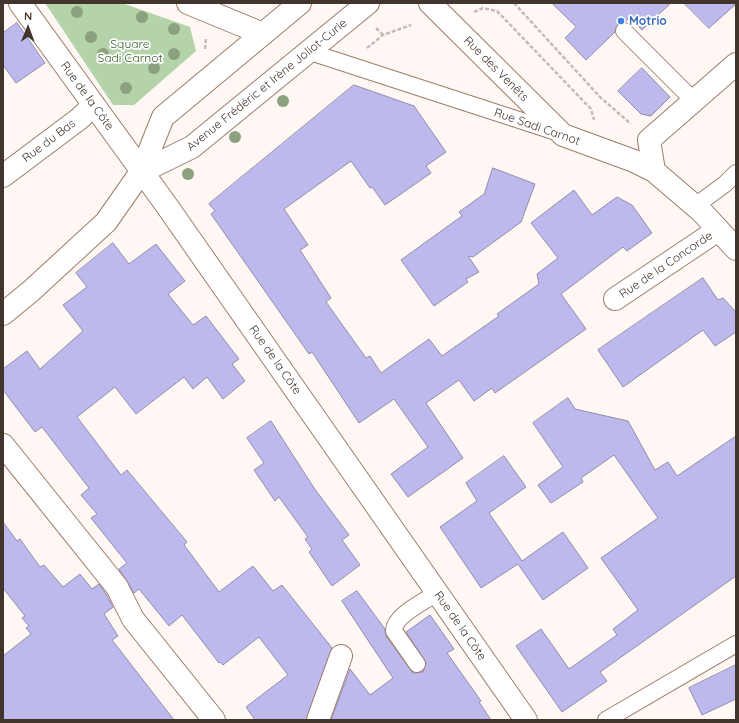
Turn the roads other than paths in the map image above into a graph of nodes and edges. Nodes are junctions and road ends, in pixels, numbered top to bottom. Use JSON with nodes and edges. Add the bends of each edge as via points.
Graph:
{"nodes":[{"id":1,"x":20,"y":3,"type":"edge"},
{"id":2,"x":188,"y":3,"type":"edge"},
{"id":3,"x":300,"y":3,"type":"edge"},
{"id":4,"x":368,"y":3,"type":"edge"},
{"id":5,"x":430,"y":3,"type":"edge"},
{"id":6,"x":624,"y":31,"type":"dead end"},
{"id":7,"x":263,"y":34,"type":"junction"},
{"id":8,"x":310,"y":52,"type":"junction"},
{"id":9,"x":736,"y":64,"type":"edge"},
{"id":10,"x":694,"y":101,"type":"junction"},
{"id":11,"x":94,"y":105,"type":"junction"},
{"id":12,"x":573,"y":138,"type":"junction"},
{"id":13,"x":654,"y":171,"type":"junction"},
{"id":14,"x":141,"y":172,"type":"junction"},
{"id":15,"x":736,"y":173,"type":"edge"},
{"id":16,"x":3,"y":176,"type":"edge"},
{"id":17,"x":695,"y":206,"type":"junction"},
{"id":18,"x":718,"y":230,"type":"junction"},
{"id":19,"x":736,"y":249,"type":"edge"},
{"id":20,"x":615,"y":299,"type":"dead end"},
{"id":21,"x":3,"y":314,"type":"edge"},
{"id":22,"x":3,"y":445,"type":"edge"},
{"id":23,"x":437,"y":593,"type":"junction"},
{"id":24,"x":736,"y":644,"type":"edge"},
{"id":25,"x":342,"y":656,"type":"dead end"},
{"id":26,"x":417,"y":664,"type":"dead end"},
{"id":27,"x":214,"y":720,"type":"edge"},
{"id":28,"x":318,"y":720,"type":"edge"},
{"id":29,"x":526,"y":720,"type":"edge"},
{"id":30,"x":606,"y":720,"type":"edge"}],
"edges":[{"from":1,"to":11,"type":"street","name":"Rue de la Côte"},
{"from":2,"to":7,"type":"street"},
{"from":3,"to":7,"type":"street","name":"Avenue Frédéric et Irène Joliot-Curie"},
{"from":4,"to":8,"type":"street","name":"Avenue Frédéric et Irène Joliot-Curie"},
{"from":5,"to":12,"type":"street","name":"Rue des Venêts"},
{"from":6,"to":10,"type":"lane"},
{"from":7,"to":14,"type":"street","name":"Avenue Frédéric et Irène Joliot-Curie","via":[[163,117]]},
{"from":8,"to":12,"type":"lane","name":"Rue Sadi Carnot"},
{"from":8,"to":14,"type":"street","name":"Avenue Frédéric et Irène Joliot-Curie","via":[[192,148]]},
{"from":9,"to":10,"type":"street"},
{"from":10,"to":13,"type":"street","via":[[649,140]]},
{"from":11,"to":14,"type":"street","name":"Rue de la Côte"},
{"from":11,"to":16,"type":"street","name":"Rue du Bas"},
{"from":12,"to":13,"type":"street","name":"Rue Sadi Carnot"},
{"from":13,"to":17,"type":"street","name":"Rue Sadi Carnot"},
{"from":14,"to":21,"type":"street","name":"Avenue Frédéric et Irène Joliot-Curie","via":[[106,222],[31,292]]},
{"from":14,"to":23,"type":"street","name":"Rue de la Côte"},
{"from":15,"to":17,"type":"lane"},
{"from":17,"to":18,"type":"street","name":"Rue Sadi Carnot"},
{"from":18,"to":19,"type":"street","name":"Rue Sadi Carnot"},
{"from":18,"to":20,"type":"street","name":"Rue de la Concorde"},
{"from":22,"to":27,"type":"street","via":[[116,588],[133,619]]},
{"from":23,"to":26,"type":"lane","via":[[400,617],[394,626],[394,631]]},
{"from":23,"to":29,"type":"street","name":"Rue de la Côte"},
{"from":24,"to":30,"type":"lane"},
{"from":25,"to":28,"type":"street"}]}
